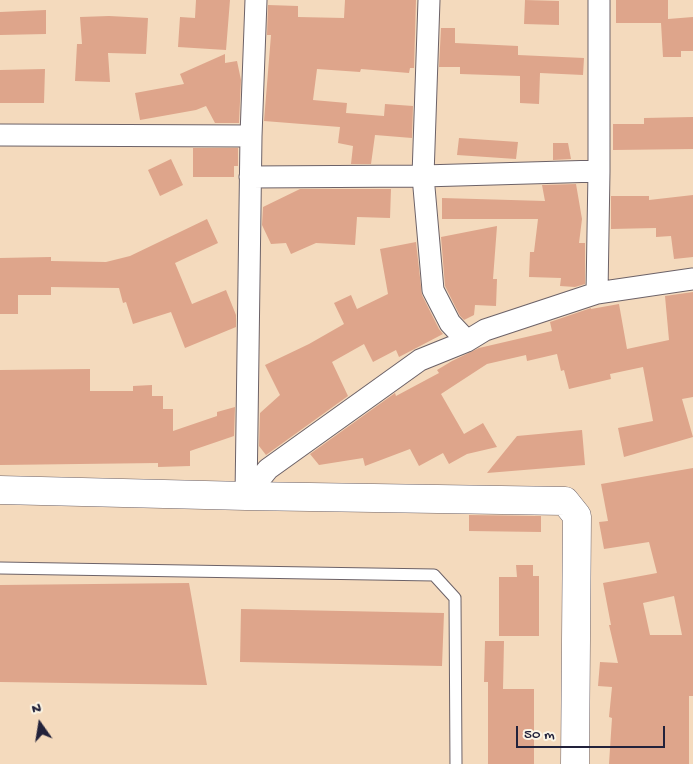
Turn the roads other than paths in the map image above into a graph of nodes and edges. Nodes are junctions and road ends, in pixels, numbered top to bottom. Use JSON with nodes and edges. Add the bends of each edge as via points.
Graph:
{"nodes":[{"id":1,"x":256,"y":0,"type":"edge"},
{"id":2,"x":429,"y":0,"type":"edge"},
{"id":3,"x":599,"y":0,"type":"edge"},
{"id":4,"x":0,"y":135,"type":"edge"},
{"id":5,"x":251,"y":136,"type":"junction"},
{"id":6,"x":599,"y":172,"type":"junction"},
{"id":7,"x":424,"y":176,"type":"junction"},
{"id":8,"x":250,"y":177,"type":"junction"},
{"id":9,"x":693,"y":279,"type":"edge"},
{"id":10,"x":597,"y":293,"type":"junction"},
{"id":11,"x":467,"y":341,"type":"junction"},
{"id":12,"x":0,"y":490,"type":"edge"},
{"id":13,"x":246,"y":496,"type":"junction"},
{"id":14,"x":0,"y":568,"type":"edge"},
{"id":15,"x":456,"y":764,"type":"edge"},
{"id":16,"x":574,"y":764,"type":"edge"}],
"edges":[{"from":1,"to":5,"type":"street"},
{"from":2,"to":7,"type":"street"},
{"from":3,"to":6,"type":"street"},
{"from":4,"to":5,"type":"street"},
{"from":5,"to":8,"type":"street"},
{"from":6,"to":7,"type":"street"},
{"from":6,"to":10,"type":"street"},
{"from":7,"to":8,"type":"street"},
{"from":7,"to":11,"type":"street","via":[[433,290],[450,323]]},
{"from":8,"to":13,"type":"street"},
{"from":9,"to":10,"type":"street"},
{"from":10,"to":11,"type":"street","via":[[485,330]]},
{"from":11,"to":13,"type":"street","via":[[420,360],[268,469]]},
{"from":12,"to":13,"type":"street"},
{"from":13,"to":16,"type":"street","via":[[565,500],[577,516]]},
{"from":14,"to":15,"type":"lane","via":[[434,575],[455,598]]}]}
